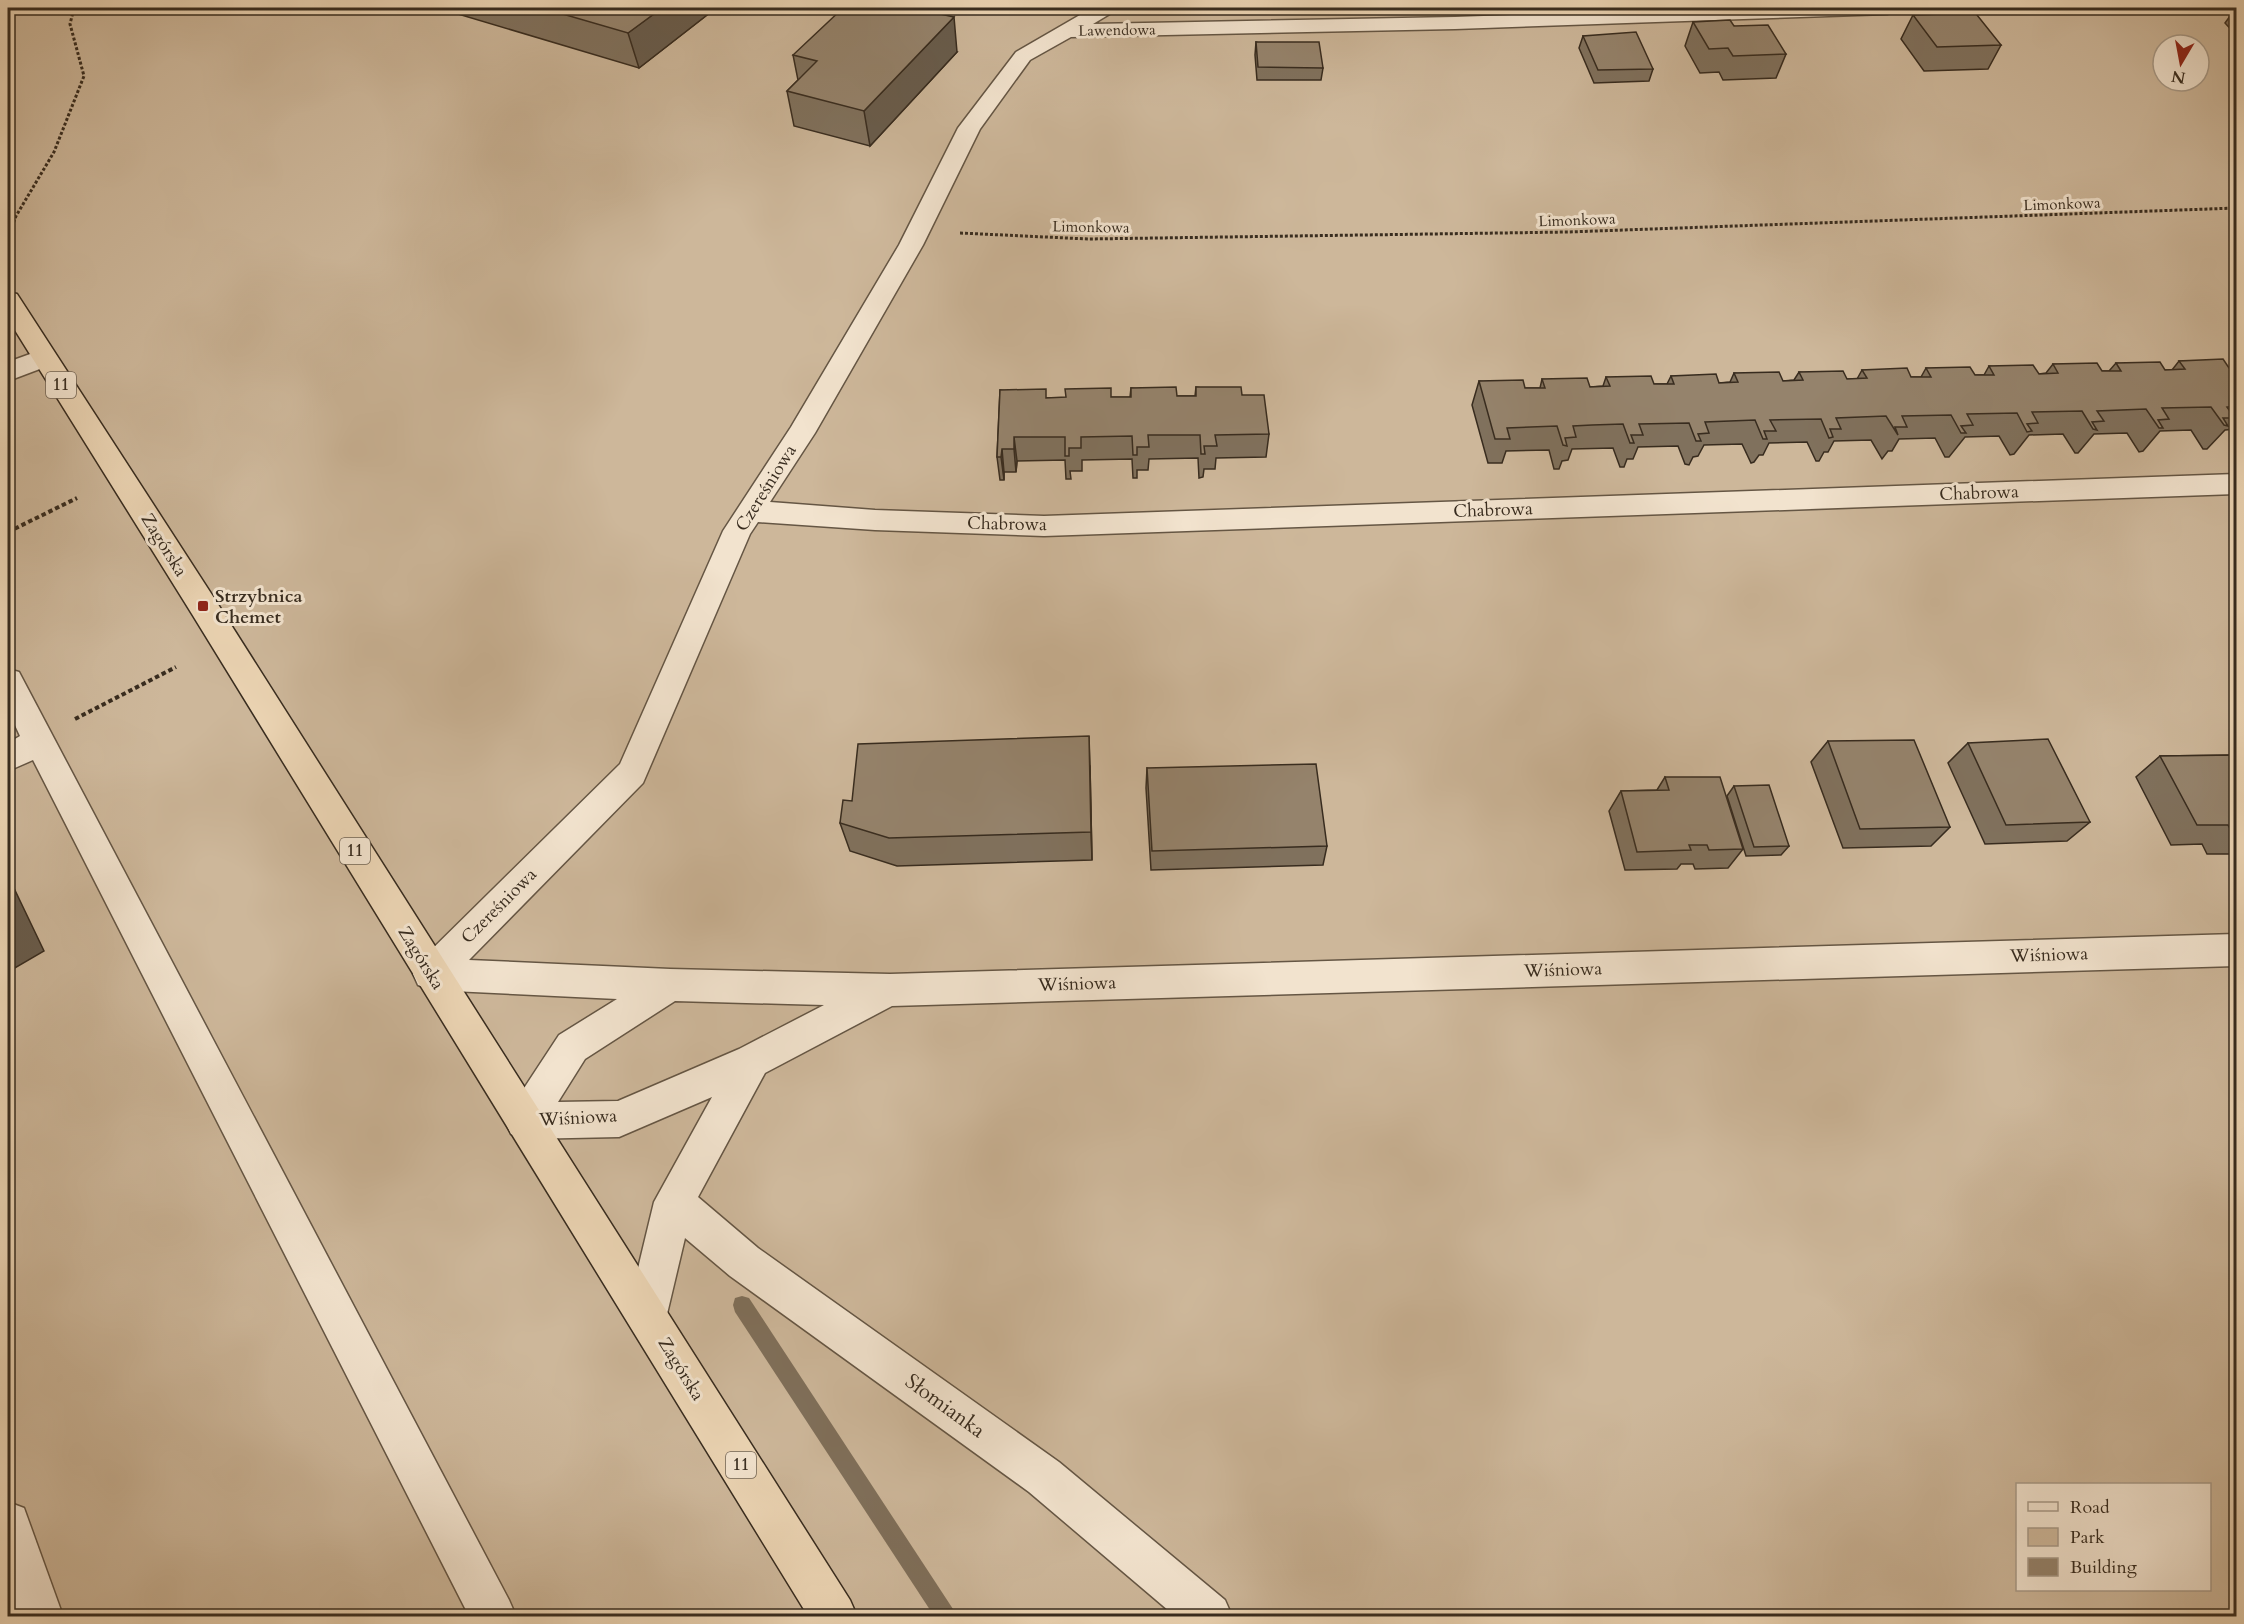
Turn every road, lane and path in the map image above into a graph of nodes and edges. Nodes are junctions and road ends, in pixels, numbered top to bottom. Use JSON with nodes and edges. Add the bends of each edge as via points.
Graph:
{"nodes":[{"id":1,"x":74,"y":8,"type":"edge"},
{"id":2,"x":1106,"y":8,"type":"edge"},
{"id":3,"x":1887,"y":8,"type":"edge"},
{"id":4,"x":1066,"y":31,"type":"junction"},
{"id":5,"x":2236,"y":208,"type":"edge"},
{"id":6,"x":918,"y":231,"type":"junction"},
{"id":7,"x":10,"y":232,"type":"dead end"},
{"id":8,"x":8,"y":300,"type":"edge"},
{"id":9,"x":44,"y":358,"type":"junction"},
{"id":10,"x":8,"y":372,"type":"edge"},
{"id":11,"x":2236,"y":484,"type":"edge"},
{"id":12,"x":77,"y":498,"type":"dead end"},
{"id":13,"x":750,"y":511,"type":"junction"},
{"id":14,"x":8,"y":532,"type":"edge"},
{"id":15,"x":176,"y":667,"type":"dead end"},
{"id":16,"x":8,"y":681,"type":"edge"},
{"id":17,"x":28,"y":746,"type":"edge"},
{"id":18,"x":2236,"y":950,"type":"edge"},
{"id":19,"x":431,"y":974,"type":"junction"},
{"id":20,"x":670,"y":985,"type":"junction"},
{"id":21,"x":890,"y":990,"type":"junction"},
{"id":22,"x":752,"y":1061,"type":"junction"},
{"id":23,"x":524,"y":1121,"type":"junction"},
{"id":24,"x":674,"y":1202,"type":"junction"},
{"id":25,"x":647,"y":1314,"type":"junction"},
{"id":26,"x":8,"y":1524,"type":"edge"},
{"id":27,"x":40,"y":1617,"type":"edge"},
{"id":28,"x":493,"y":1617,"type":"edge"},
{"id":29,"x":834,"y":1617,"type":"edge"},
{"id":30,"x":1209,"y":1617,"type":"edge"}],
"edges":[{"from":1,"to":7,"type":"path","via":[[70,24],[84,76],[54,152]]},
{"from":2,"to":4,"type":"street","name":"Czereśniowa"},
{"from":3,"to":4,"type":"street","name":"Lawendowa"},
{"from":4,"to":6,"type":"street","name":"Czereśniowa","via":[[1023,56],[969,128]]},
{"from":5,"to":6,"type":"path","name":"Limonkowa","via":[[1568,232],[1088,239]]},
{"from":6,"to":13,"type":"street","name":"Czereśniowa","via":[[801,433]]},
{"from":8,"to":9,"type":"highway","name":"Zagórska","number":"11"},
{"from":9,"to":10,"type":"street"},
{"from":9,"to":19,"type":"highway","name":"Zagórska","number":"11"},
{"from":11,"to":13,"type":"street","name":"Chabrowa","via":[[1044,526]]},
{"from":12,"to":14,"type":"path"},
{"from":13,"to":19,"type":"street","name":"Czereśniowa","via":[[737,531],[632,773]]},
{"from":15,"to":17,"type":"path"},
{"from":16,"to":17,"type":"street"},
{"from":17,"to":28,"type":"street"},
{"from":18,"to":21,"type":"street","name":"Wiśniowa"},
{"from":19,"to":20,"type":"street","name":"Wiśniowa"},
{"from":19,"to":23,"type":"highway","name":"Zagórska","number":"11"},
{"from":20,"to":21,"type":"street","name":"Wiśniowa"},
{"from":20,"to":23,"type":"street","name":"Wiśniowa","via":[[572,1047]]},
{"from":21,"to":22,"type":"street","name":"Wiśniowa"},
{"from":22,"to":23,"type":"street","name":"Wiśniowa","via":[[619,1119]]},
{"from":22,"to":24,"type":"street"},
{"from":23,"to":25,"type":"highway","name":"Zagórska","number":"11"},
{"from":24,"to":25,"type":"street"},
{"from":24,"to":30,"type":"street","name":"Słomianka","via":[[744,1262],[1044,1477]]},
{"from":25,"to":29,"type":"highway","name":"Zagórska","number":"11"},
{"from":26,"to":27,"type":"street"}]}
